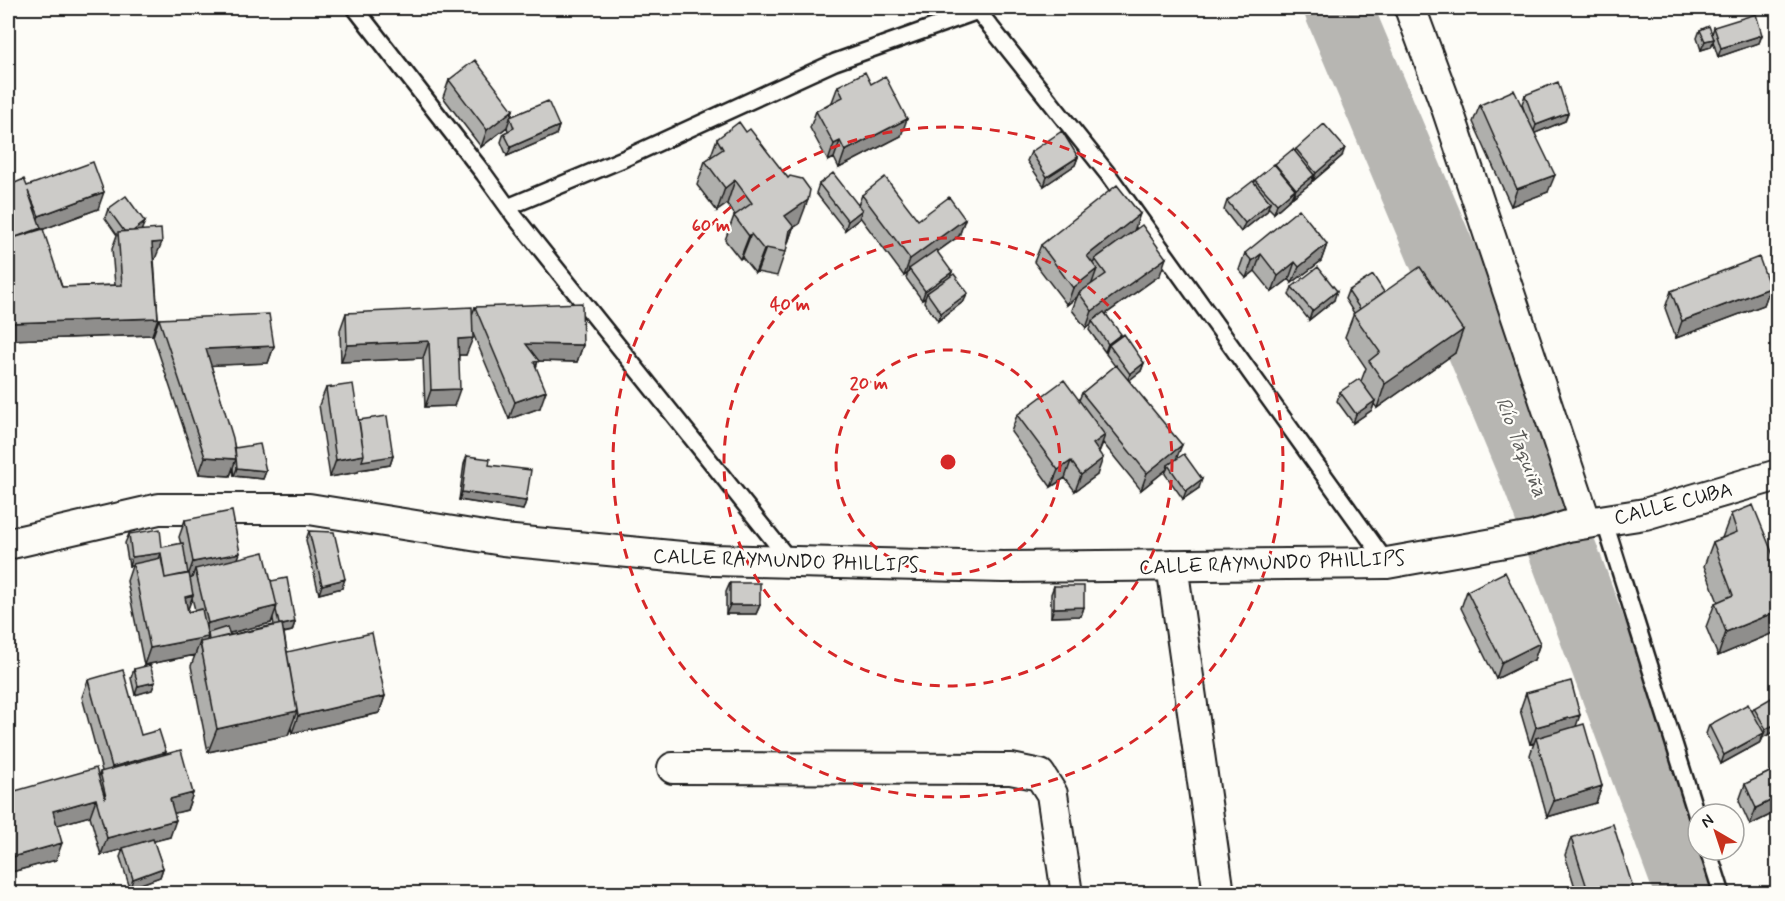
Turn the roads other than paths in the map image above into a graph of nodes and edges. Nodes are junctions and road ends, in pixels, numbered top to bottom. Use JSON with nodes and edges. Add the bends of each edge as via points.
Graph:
{"nodes":[{"id":1,"x":355,"y":8,"type":"edge"},
{"id":2,"x":1410,"y":8,"type":"edge"},
{"id":3,"x":508,"y":207,"type":"junction"},
{"id":4,"x":1778,"y":474,"type":"edge"},
{"id":5,"x":1586,"y":523,"type":"junction"},
{"id":6,"x":8,"y":544,"type":"edge"},
{"id":7,"x":792,"y":563,"type":"junction"},
{"id":8,"x":1387,"y":563,"type":"junction"},
{"id":9,"x":1172,"y":565,"type":"junction"},
{"id":10,"x":673,"y":768,"type":"dead end"},
{"id":11,"x":1691,"y":802,"type":"edge"},
{"id":12,"x":1712,"y":862,"type":"edge"},
{"id":13,"x":1067,"y":894,"type":"edge"},
{"id":14,"x":1219,"y":894,"type":"edge"},
{"id":15,"x":1722,"y":894,"type":"edge"}],
"edges":[{"from":1,"to":3,"type":"lane"},
{"from":2,"to":5,"type":"street"},
{"from":3,"to":7,"type":"lane"},
{"from":3,"to":8,"type":"lane","via":[[835,62],[978,11],[1107,173]]},
{"from":4,"to":5,"type":"street","name":"CALLE CUBA","via":[[1645,514]]},
{"from":5,"to":8,"type":"street","name":"CALLE RAYMUNDO PHILLIPS","via":[[1533,537]]},
{"from":5,"to":11,"type":"lane"},
{"from":6,"to":7,"type":"street","name":"CALLE RAYMUNDO PHILLIPS","via":[[159,508],[309,509],[503,540],[713,561]]},
{"from":7,"to":9,"type":"street","name":"CALLE RAYMUNDO PHILLIPS"},
{"from":8,"to":9,"type":"street","name":"CALLE RAYMUNDO PHILLIPS"},
{"from":9,"to":14,"type":"street"},
{"from":10,"to":13,"type":"street","via":[[1011,768],[1040,775],[1052,794]]},
{"from":12,"to":15,"type":"lane"}]}
